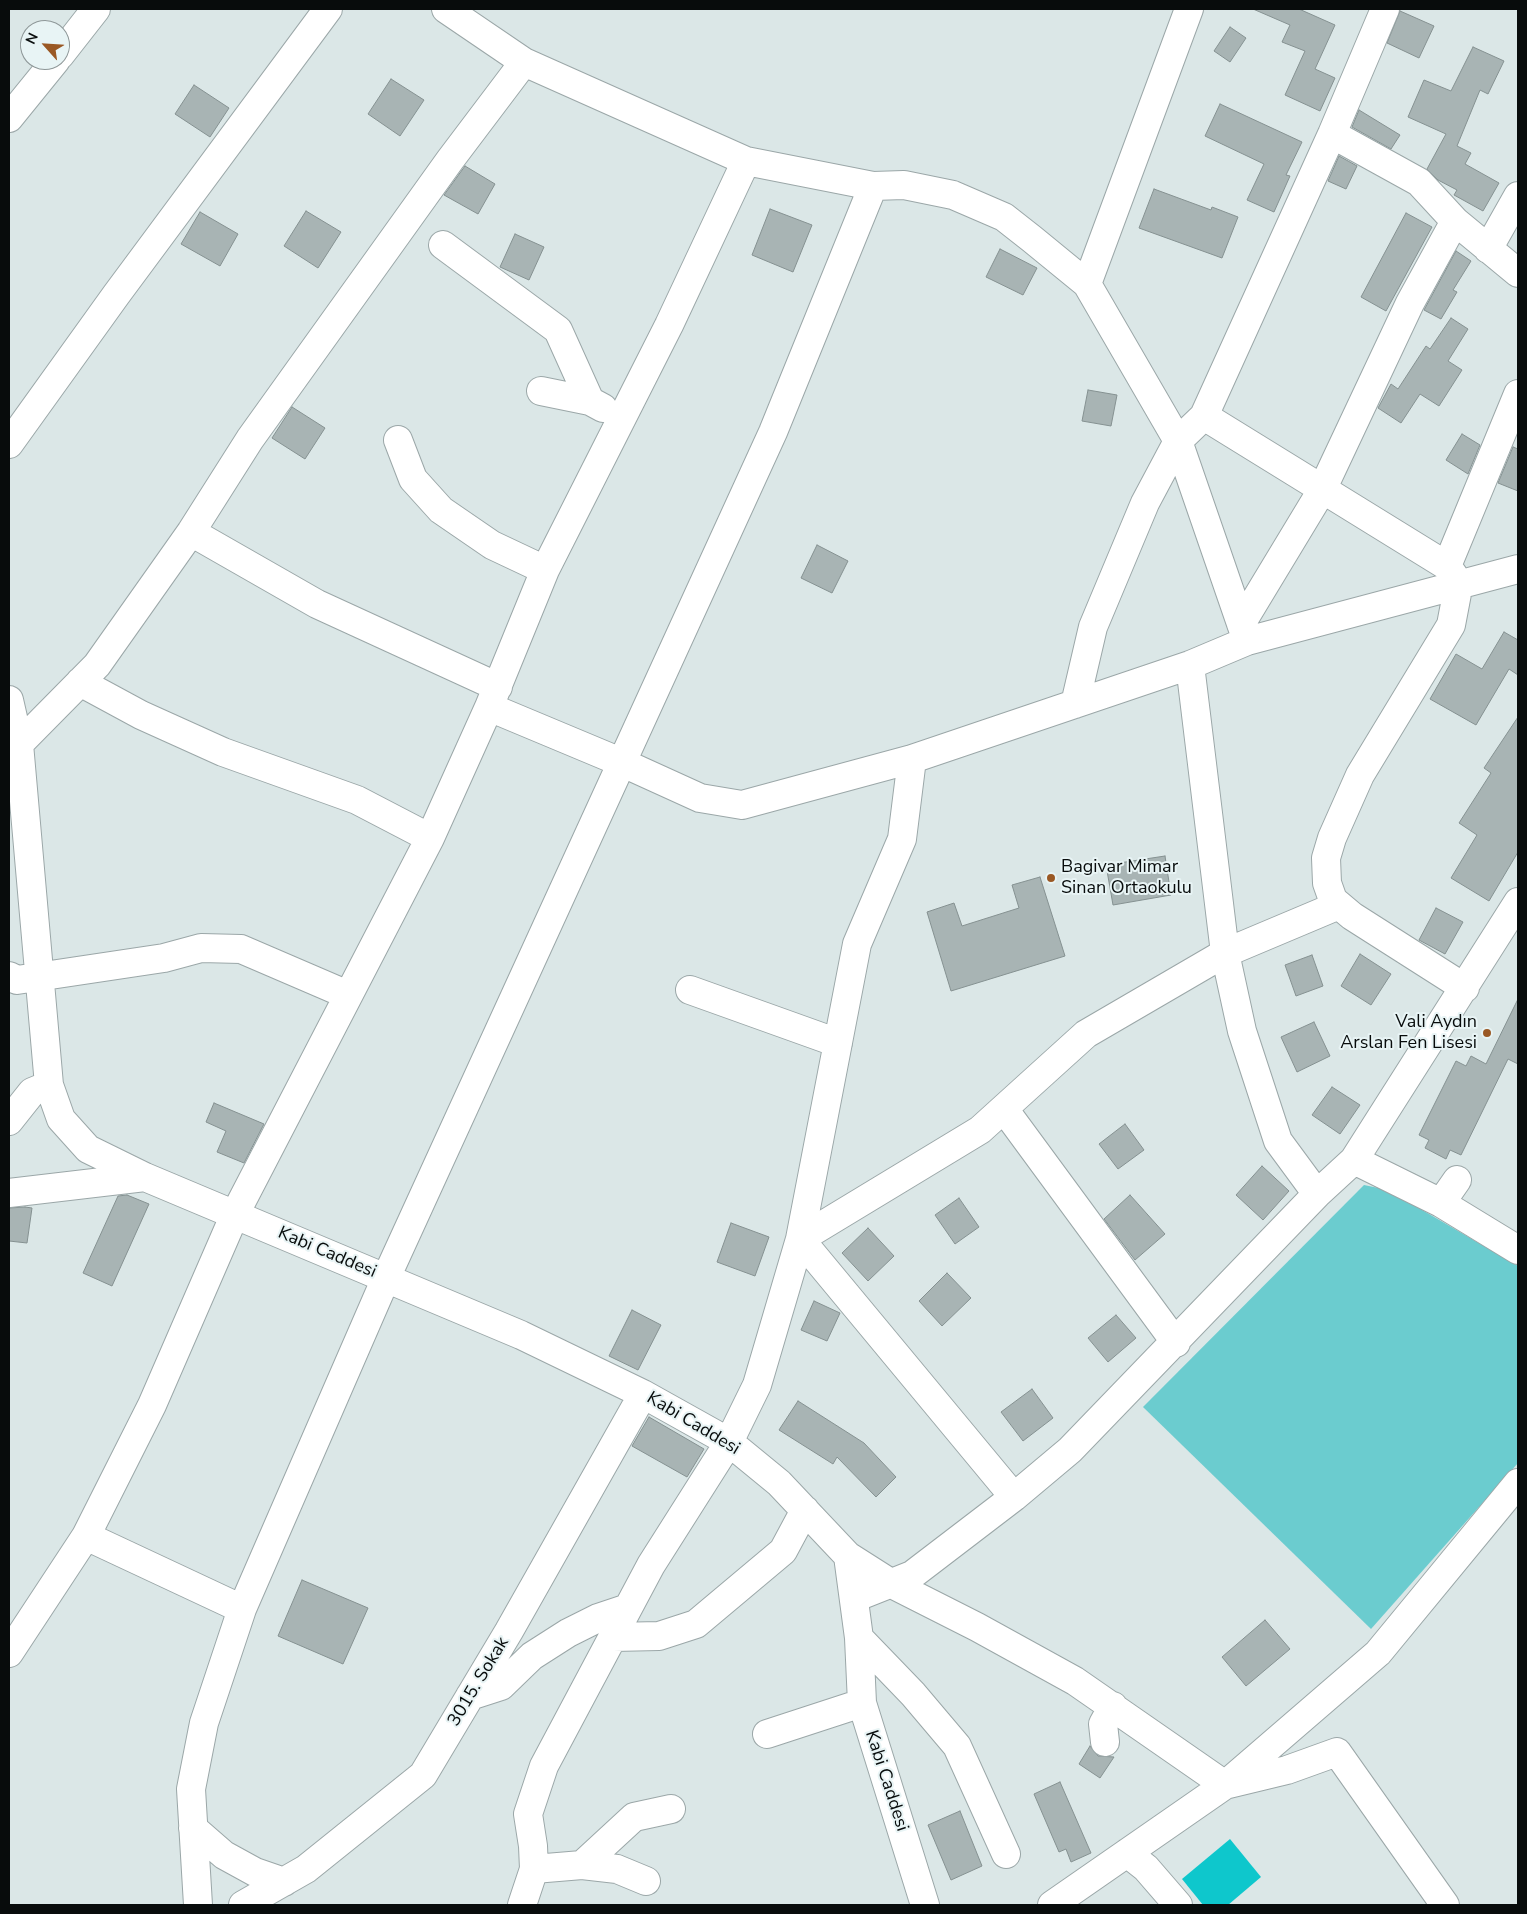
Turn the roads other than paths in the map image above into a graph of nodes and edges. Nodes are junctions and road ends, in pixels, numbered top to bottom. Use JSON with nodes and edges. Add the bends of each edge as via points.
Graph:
{"nodes":[{"id":1,"x":96,"y":9,"type":"edge"},
{"id":2,"x":328,"y":9,"type":"edge"},
{"id":3,"x":446,"y":9,"type":"edge"},
{"id":4,"x":1189,"y":9,"type":"edge"},
{"id":5,"x":1385,"y":9,"type":"edge"},
{"id":6,"x":70,"y":42,"type":"edge"},
{"id":7,"x":524,"y":62,"type":"junction"},
{"id":8,"x":48,"y":70,"type":"edge"},
{"id":9,"x":9,"y":118,"type":"edge"},
{"id":10,"x":1332,"y":134,"type":"junction"},
{"id":11,"x":746,"y":161,"type":"junction"},
{"id":12,"x":873,"y":186,"type":"junction"},
{"id":13,"x":1518,"y":196,"type":"edge"},
{"id":14,"x":1455,"y":221,"type":"junction"},
{"id":15,"x":444,"y":245,"type":"dead end"},
{"id":16,"x":1488,"y":249,"type":"junction"},
{"id":17,"x":1518,"y":273,"type":"edge"},
{"id":18,"x":1087,"y":284,"type":"junction"},
{"id":19,"x":542,"y":391,"type":"dead end"},
{"id":20,"x":1518,"y":394,"type":"edge"},
{"id":21,"x":590,"y":401,"type":"junction"},
{"id":22,"x":1204,"y":416,"type":"junction"},
{"id":23,"x":623,"y":417,"type":"junction"},
{"id":24,"x":398,"y":440,"type":"dead end"},
{"id":25,"x":1178,"y":441,"type":"junction"},
{"id":26,"x":9,"y":444,"type":"edge"},
{"id":27,"x":1322,"y":490,"type":"junction"},
{"id":28,"x":191,"y":532,"type":"junction"},
{"id":29,"x":1518,"y":569,"type":"edge"},
{"id":30,"x":545,"y":570,"type":"junction"},
{"id":31,"x":1453,"y":574,"type":"junction"},
{"id":32,"x":1244,"y":632,"type":"junction"},
{"id":33,"x":1190,"y":665,"type":"junction"},
{"id":34,"x":80,"y":682,"type":"junction"},
{"id":35,"x":494,"y":697,"type":"junction"},
{"id":36,"x":9,"y":700,"type":"edge"},
{"id":37,"x":1075,"y":704,"type":"junction"},
{"id":38,"x":16,"y":754,"type":"edge"},
{"id":39,"x":912,"y":759,"type":"junction"},
{"id":40,"x":623,"y":763,"type":"junction"},
{"id":41,"x":430,"y":838,"type":"junction"},
{"id":42,"x":1518,"y":902,"type":"edge"},
{"id":43,"x":1339,"y":905,"type":"junction"},
{"id":44,"x":1225,"y":953,"type":"junction"},
{"id":45,"x":9,"y":976,"type":"edge"},
{"id":46,"x":39,"y":976,"type":"junction"},
{"id":47,"x":1464,"y":988,"type":"junction"},
{"id":48,"x":690,"y":990,"type":"dead end"},
{"id":49,"x":348,"y":995,"type":"junction"},
{"id":50,"x":838,"y":1043,"type":"junction"},
{"id":51,"x":49,"y":1085,"type":"junction"},
{"id":52,"x":1004,"y":1109,"type":"junction"},
{"id":53,"x":9,"y":1121,"type":"edge"},
{"id":54,"x":1354,"y":1160,"type":"junction"},
{"id":55,"x":145,"y":1177,"type":"junction"},
{"id":56,"x":1457,"y":1180,"type":"dead end"},
{"id":57,"x":9,"y":1193,"type":"edge"},
{"id":58,"x":1317,"y":1194,"type":"junction"},
{"id":59,"x":1441,"y":1203,"type":"junction"},
{"id":60,"x":235,"y":1214,"type":"junction"},
{"id":61,"x":800,"y":1239,"type":"junction"},
{"id":62,"x":1518,"y":1250,"type":"edge"},
{"id":63,"x":386,"y":1278,"type":"junction"},
{"id":64,"x":1176,"y":1343,"type":"junction"},
{"id":65,"x":643,"y":1394,"type":"junction"},
{"id":66,"x":729,"y":1442,"type":"junction"},
{"id":67,"x":1518,"y":1483,"type":"edge"},
{"id":68,"x":1014,"y":1497,"type":"junction"},
{"id":69,"x":805,"y":1510,"type":"junction"},
{"id":70,"x":86,"y":1536,"type":"junction"},
{"id":71,"x":848,"y":1556,"type":"junction"},
{"id":72,"x":892,"y":1584,"type":"junction"},
{"id":73,"x":854,"y":1598,"type":"junction"},
{"id":74,"x":628,"y":1608,"type":"junction"},
{"id":75,"x":242,"y":1609,"type":"junction"},
{"id":76,"x":613,"y":1636,"type":"junction"},
{"id":77,"x":858,"y":1638,"type":"junction"},
{"id":78,"x":9,"y":1653,"type":"edge"},
{"id":79,"x":470,"y":1696,"type":"junction"},
{"id":80,"x":862,"y":1702,"type":"junction"},
{"id":81,"x":1113,"y":1706,"type":"junction"},
{"id":82,"x":767,"y":1734,"type":"dead end"},
{"id":83,"x":1105,"y":1742,"type":"dead end"},
{"id":84,"x":1225,"y":1785,"type":"junction"},
{"id":85,"x":671,"y":1809,"type":"dead end"},
{"id":86,"x":193,"y":1828,"type":"junction"},
{"id":87,"x":1126,"y":1853,"type":"junction"},
{"id":88,"x":1006,"y":1854,"type":"dead end"},
{"id":89,"x":582,"y":1865,"type":"junction"},
{"id":90,"x":534,"y":1869,"type":"junction"},
{"id":91,"x":646,"y":1881,"type":"dead end"},
{"id":92,"x":284,"y":1882,"type":"junction"},
{"id":93,"x":198,"y":1905,"type":"edge"},
{"id":94,"x":243,"y":1905,"type":"edge"},
{"id":95,"x":522,"y":1905,"type":"edge"},
{"id":96,"x":925,"y":1905,"type":"edge"},
{"id":97,"x":1052,"y":1905,"type":"edge"},
{"id":98,"x":1178,"y":1905,"type":"edge"},
{"id":99,"x":1445,"y":1905,"type":"edge"}],
"edges":[{"from":1,"to":6,"type":"street"},
{"from":2,"to":26,"type":"street"},
{"from":3,"to":7,"type":"street"},
{"from":4,"to":18,"type":"street"},
{"from":5,"to":10,"type":"street"},
{"from":7,"to":11,"type":"street"},
{"from":7,"to":28,"type":"street","via":[[256,431]]},
{"from":8,"to":9,"type":"street"},
{"from":10,"to":14,"type":"street","via":[[1420,182]]},
{"from":10,"to":22,"type":"street"},
{"from":11,"to":12,"type":"street"},
{"from":11,"to":23,"type":"street"},
{"from":12,"to":18,"type":"street","via":[[904,185],[953,195],[1004,217]]},
{"from":12,"to":40,"type":"street","via":[[773,432]]},
{"from":13,"to":16,"type":"street"},
{"from":14,"to":16,"type":"street"},
{"from":14,"to":27,"type":"street","via":[[1410,303]]},
{"from":15,"to":21,"type":"street","via":[[558,330]]},
{"from":16,"to":17,"type":"street"},
{"from":18,"to":25,"type":"street"},
{"from":19,"to":21,"type":"street"},
{"from":20,"to":31,"type":"street"},
{"from":21,"to":23,"type":"street"},
{"from":22,"to":25,"type":"street"},
{"from":22,"to":27,"type":"street"},
{"from":23,"to":30,"type":"street"},
{"from":24,"to":30,"type":"street","via":[[413,479],[441,510],[492,545]]},
{"from":25,"to":32,"type":"street"},
{"from":25,"to":37,"type":"street","via":[[1145,503],[1093,627]]},
{"from":27,"to":31,"type":"street"},
{"from":27,"to":32,"type":"street"},
{"from":28,"to":34,"type":"street","via":[[97,665]]},
{"from":28,"to":35,"type":"street","via":[[317,604]]},
{"from":29,"to":31,"type":"street"},
{"from":30,"to":35,"type":"street"},
{"from":31,"to":32,"type":"street"},
{"from":31,"to":43,"type":"street","via":[[1451,625],[1360,775],[1332,838],[1326,858],[1327,883],[1333,900]]},
{"from":32,"to":33,"type":"street"},
{"from":33,"to":37,"type":"street"},
{"from":33,"to":44,"type":"street"},
{"from":34,"to":38,"type":"street"},
{"from":34,"to":41,"type":"street","via":[[141,715],[223,752],[357,800]]},
{"from":35,"to":40,"type":"street"},
{"from":35,"to":41,"type":"street"},
{"from":36,"to":38,"type":"street","name":"Kabi Caddesi"},
{"from":37,"to":39,"type":"street"},
{"from":38,"to":46,"type":"street","name":"Kabi Caddesi"},
{"from":39,"to":40,"type":"street","via":[[742,805],[700,798]]},
{"from":39,"to":50,"type":"street","via":[[902,839],[857,944]]},
{"from":40,"to":63,"type":"street"},
{"from":41,"to":49,"type":"street"},
{"from":42,"to":47,"type":"street"},
{"from":43,"to":44,"type":"street"},
{"from":43,"to":47,"type":"street"},
{"from":44,"to":52,"type":"street","via":[[1086,1034]]},
{"from":44,"to":58,"type":"street","via":[[1242,1031],[1278,1140]]},
{"from":45,"to":46,"type":"street","via":[[17,980]]},
{"from":46,"to":49,"type":"street","via":[[164,958],[201,948],[241,949]]},
{"from":46,"to":51,"type":"street","name":"Kabi Caddesi"},
{"from":47,"to":54,"type":"street"},
{"from":48,"to":50,"type":"street"},
{"from":49,"to":60,"type":"street"},
{"from":50,"to":61,"type":"street"},
{"from":51,"to":53,"type":"street","via":[[32,1092]]},
{"from":51,"to":55,"type":"street","name":"Kabi Caddesi","via":[[61,1119],[88,1149]]},
{"from":52,"to":61,"type":"street","via":[[980,1130]]},
{"from":52,"to":64,"type":"street"},
{"from":54,"to":58,"type":"street"},
{"from":54,"to":59,"type":"street"},
{"from":55,"to":57,"type":"street"},
{"from":55,"to":60,"type":"street","name":"Kabi Caddesi"},
{"from":56,"to":59,"type":"street"},
{"from":58,"to":64,"type":"street"},
{"from":59,"to":62,"type":"street"},
{"from":60,"to":63,"type":"street","name":"Kabi Caddesi"},
{"from":60,"to":70,"type":"street","via":[[152,1405]]},
{"from":61,"to":66,"type":"street","via":[[757,1385]]},
{"from":61,"to":68,"type":"street"},
{"from":63,"to":65,"type":"street","name":"Kabi Caddesi","via":[[521,1335]]},
{"from":63,"to":75,"type":"street"},
{"from":64,"to":68,"type":"street","via":[[1070,1450]]},
{"from":65,"to":66,"type":"street","name":"Kabi Caddesi"},
{"from":65,"to":79,"type":"street","name":"3015. Sokak"},
{"from":66,"to":69,"type":"street","name":"Kabi Caddesi","via":[[779,1483]]},
{"from":66,"to":74,"type":"street"},
{"from":67,"to":84,"type":"street","via":[[1378,1653]]},
{"from":68,"to":72,"type":"street","via":[[912,1575]]},
{"from":69,"to":71,"type":"street","name":"Kabi Caddesi"},
{"from":69,"to":76,"type":"street","via":[[783,1550],[696,1624],[659,1636]]},
{"from":70,"to":75,"type":"street"},
{"from":70,"to":78,"type":"street"},
{"from":71,"to":72,"type":"street"},
{"from":71,"to":73,"type":"street","name":"Kabi Caddesi"},
{"from":72,"to":73,"type":"street"},
{"from":72,"to":81,"type":"street","via":[[1058,1672]]},
{"from":73,"to":77,"type":"street","name":"Kabi Caddesi"},
{"from":74,"to":76,"type":"street"},
{"from":74,"to":79,"type":"street","via":[[568,1633],[532,1656],[501,1686]]},
{"from":75,"to":86,"type":"street","via":[[204,1723],[191,1789]]},
{"from":76,"to":90,"type":"street","via":[[544,1766],[530,1806],[528,1814]]},
{"from":77,"to":80,"type":"street","name":"Kabi Caddesi"},
{"from":77,"to":88,"type":"street","via":[[913,1694],[957,1746]]},
{"from":79,"to":92,"type":"street","name":"3015. Sokak","via":[[423,1775],[306,1869]]},
{"from":80,"to":82,"type":"street"},
{"from":80,"to":96,"type":"street","name":"Kabi Caddesi"},
{"from":81,"to":83,"type":"street","via":[[1103,1724]]},
{"from":81,"to":84,"type":"street"},
{"from":84,"to":87,"type":"street"},
{"from":84,"to":99,"type":"street","via":[[1287,1770],[1337,1752]]},
{"from":85,"to":89,"type":"street","via":[[634,1818]]},
{"from":86,"to":92,"type":"street","via":[[224,1855],[255,1872]]},
{"from":86,"to":93,"type":"street"},
{"from":87,"to":97,"type":"street"},
{"from":87,"to":98,"type":"street","via":[[1146,1868]]},
{"from":89,"to":90,"type":"street"},
{"from":89,"to":91,"type":"street","via":[[617,1869]]},
{"from":90,"to":95,"type":"street"},
{"from":92,"to":94,"type":"street","name":"3015. Sokak"}]}
